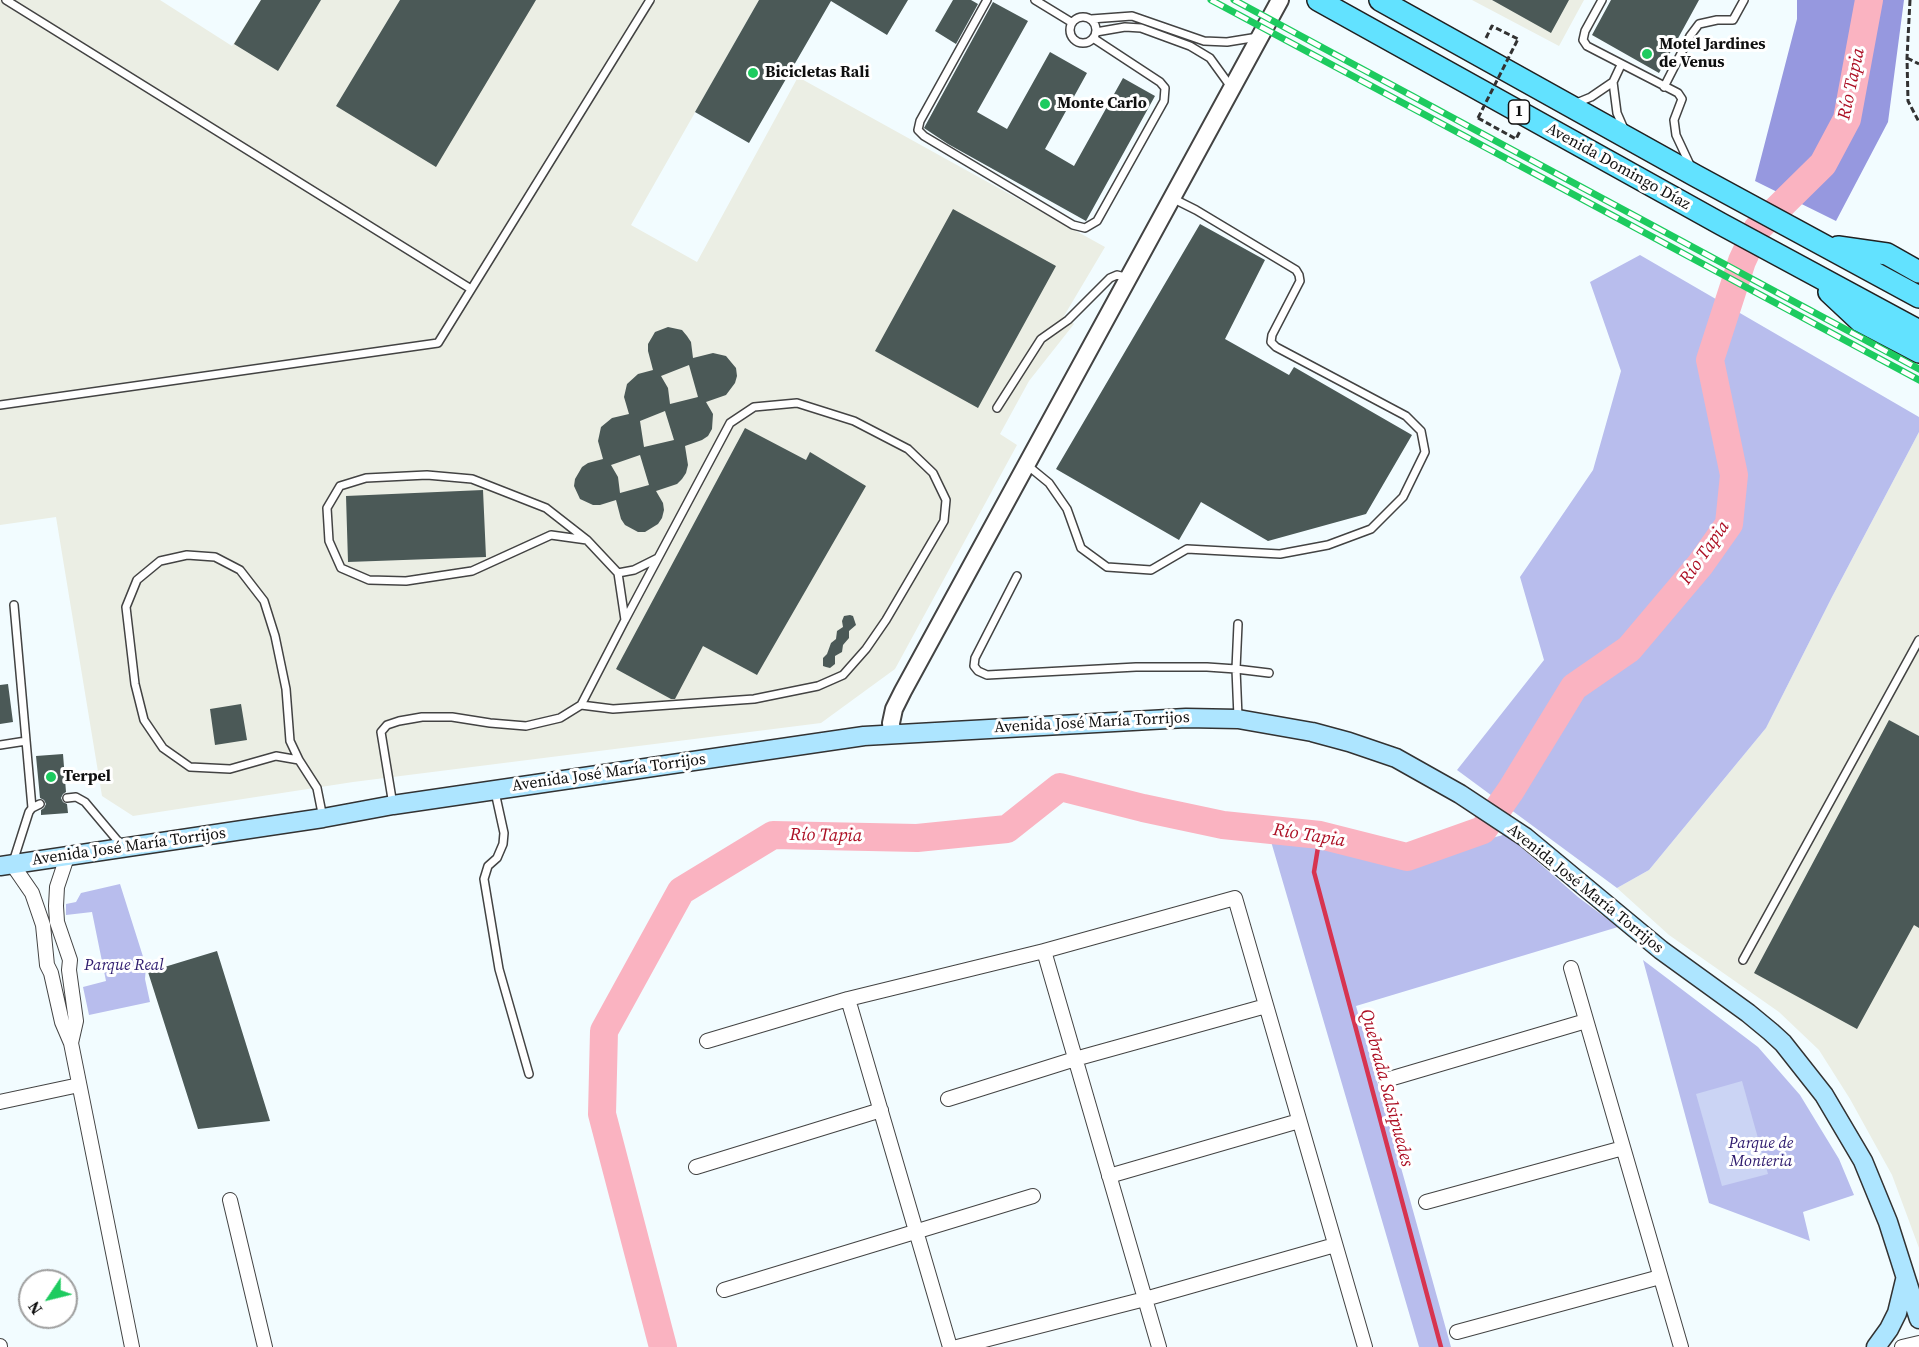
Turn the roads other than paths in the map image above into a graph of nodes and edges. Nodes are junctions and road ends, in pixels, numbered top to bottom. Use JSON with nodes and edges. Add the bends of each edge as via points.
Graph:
{"nodes":[{"id":1,"x":6,"y":0,"type":"edge"},
{"id":2,"x":650,"y":0,"type":"edge"},
{"id":3,"x":987,"y":0,"type":"edge"},
{"id":4,"x":1035,"y":0,"type":"edge"},
{"id":5,"x":1280,"y":0,"type":"edge"},
{"id":6,"x":1318,"y":0,"type":"edge"},
{"id":7,"x":1380,"y":0,"type":"edge"},
{"id":8,"x":1602,"y":0,"type":"edge"},
{"id":9,"x":1744,"y":0,"type":"edge"},
{"id":10,"x":1091,"y":19,"type":"junction"},
{"id":11,"x":1071,"y":22,"type":"junction"},
{"id":12,"x":1095,"y":35,"type":"junction"},
{"id":13,"x":1261,"y":36,"type":"junction"},
{"id":14,"x":1621,"y":65,"type":"junction"},
{"id":15,"x":1613,"y":82,"type":"junction"},
{"id":16,"x":1664,"y":87,"type":"junction"},
{"id":17,"x":1232,"y":88,"type":"junction"},
{"id":18,"x":1569,"y":105,"type":"junction"},
{"id":19,"x":1629,"y":138,"type":"junction"},
{"id":20,"x":1696,"y":176,"type":"junction"},
{"id":21,"x":1172,"y":198,"type":"junction"},
{"id":22,"x":1818,"y":242,"type":"junction"},
{"id":23,"x":1802,"y":268,"type":"junction"},
{"id":24,"x":1919,"y":272,"type":"edge"},
{"id":25,"x":1129,"y":278,"type":"junction"},
{"id":26,"x":471,"y":289,"type":"junction"},
{"id":27,"x":1919,"y":297,"type":"edge"},
{"id":28,"x":1919,"y":331,"type":"edge"},
{"id":29,"x":1919,"y":352,"type":"edge"},
{"id":30,"x":0,"y":405,"type":"edge"},
{"id":31,"x":997,"y":408,"type":"dead end"},
{"id":32,"x":1027,"y":465,"type":"junction"},
{"id":33,"x":587,"y":540,"type":"junction"},
{"id":34,"x":658,"y":558,"type":"junction"},
{"id":35,"x":618,"y":573,"type":"junction"},
{"id":36,"x":1017,"y":576,"type":"dead end"},
{"id":37,"x":14,"y":605,"type":"dead end"},
{"id":38,"x":625,"y":620,"type":"junction"},
{"id":39,"x":1238,"y":624,"type":"dead end"},
{"id":40,"x":1919,"y":640,"type":"edge"},
{"id":41,"x":1236,"y":669,"type":"junction"},
{"id":42,"x":1269,"y":673,"type":"dead end"},
{"id":43,"x":581,"y":705,"type":"junction"},
{"id":44,"x":1238,"y":719,"type":"junction"},
{"id":45,"x":892,"y":734,"type":"junction"},
{"id":46,"x":26,"y":741,"type":"junction"},
{"id":47,"x":0,"y":745,"type":"edge"},
{"id":48,"x":299,"y":760,"type":"junction"},
{"id":49,"x":495,"y":790,"type":"junction"},
{"id":50,"x":67,"y":798,"type":"dead end"},
{"id":51,"x":40,"y":804,"type":"dead end"},
{"id":52,"x":393,"y":805,"type":"junction"},
{"id":53,"x":32,"y":808,"type":"junction"},
{"id":54,"x":323,"y":818,"type":"junction"},
{"id":55,"x":124,"y":848,"type":"junction"},
{"id":56,"x":67,"y":856,"type":"junction"},
{"id":57,"x":6,"y":865,"type":"edge"},
{"id":58,"x":66,"y":945,"type":"junction"},
{"id":59,"x":45,"y":948,"type":"junction"},
{"id":60,"x":1044,"y":951,"type":"junction"},
{"id":61,"x":1743,"y":960,"type":"dead end"},
{"id":62,"x":1571,"y":968,"type":"dead end"},
{"id":63,"x":69,"y":970,"type":"junction"},
{"id":64,"x":51,"y":973,"type":"junction"},
{"id":65,"x":848,"y":999,"type":"junction"},
{"id":66,"x":1266,"y":1006,"type":"junction"},
{"id":67,"x":1586,"y":1021,"type":"junction"},
{"id":68,"x":707,"y":1041,"type":"dead end"},
{"id":69,"x":71,"y":1043,"type":"junction"},
{"id":70,"x":1075,"y":1059,"type":"junction"},
{"id":71,"x":529,"y":1074,"type":"dead end"},
{"id":72,"x":1386,"y":1080,"type":"dead end"},
{"id":73,"x":80,"y":1085,"type":"junction"},
{"id":74,"x":948,"y":1099,"type":"dead end"},
{"id":75,"x":0,"y":1102,"type":"edge"},
{"id":76,"x":880,"y":1110,"type":"junction"},
{"id":77,"x":1299,"y":1121,"type":"junction"},
{"id":78,"x":1623,"y":1148,"type":"junction"},
{"id":79,"x":696,"y":1167,"type":"dead end"},
{"id":80,"x":1109,"y":1176,"type":"junction"},
{"id":81,"x":1034,"y":1196,"type":"dead end"},
{"id":82,"x":230,"y":1200,"type":"dead end"},
{"id":83,"x":1426,"y":1202,"type":"dead end"},
{"id":84,"x":916,"y":1233,"type":"junction"},
{"id":85,"x":1335,"y":1245,"type":"junction"},
{"id":86,"x":1660,"y":1277,"type":"junction"},
{"id":87,"x":1906,"y":1278,"type":"junction"},
{"id":88,"x":724,"y":1290,"type":"dead end"},
{"id":89,"x":1145,"y":1299,"type":"junction"},
{"id":90,"x":1919,"y":1319,"type":"edge"},
{"id":91,"x":1457,"y":1332,"type":"dead end"},
{"id":92,"x":1919,"y":1342,"type":"edge"},
{"id":93,"x":132,"y":1347,"type":"edge"},
{"id":94,"x":265,"y":1347,"type":"edge"},
{"id":95,"x":950,"y":1347,"type":"edge"},
{"id":96,"x":957,"y":1347,"type":"edge"},
{"id":97,"x":1159,"y":1347,"type":"edge"},
{"id":98,"x":1365,"y":1347,"type":"edge"},
{"id":99,"x":1681,"y":1347,"type":"edge"},
{"id":100,"x":1876,"y":1347,"type":"edge"},
{"id":101,"x":1902,"y":1347,"type":"edge"}],
"edges":[{"from":1,"to":26,"type":"lane"},
{"from":2,"to":26,"type":"lane"},
{"from":3,"to":12,"type":"lane","via":[[918,130],[1085,228],[1097,221],[1164,101],[1165,88]]},
{"from":4,"to":11,"type":"lane"},
{"from":5,"to":13,"type":"street"},
{"from":6,"to":23,"type":"main road","name":"Avenida Domingo Díaz","number":"1"},
{"from":7,"to":18,"type":"main road","name":"Avenida Domingo Díaz","number":"1"},
{"from":8,"to":14,"type":"lane","via":[[1583,40]]},
{"from":9,"to":16,"type":"lane","via":[[1733,20],[1699,24]]},
{"from":10,"to":11,"type":"lane","via":[[1083,16]]},
{"from":10,"to":12,"type":"lane"},
{"from":10,"to":13,"type":"lane","via":[[1132,16],[1204,40],[1227,42]]},
{"from":11,"to":12,"type":"lane","via":[[1071,36],[1077,42],[1085,43]]},
{"from":12,"to":17,"type":"lane","via":[[1125,27],[1142,28],[1190,46],[1210,58]]},
{"from":13,"to":17,"type":"street"},
{"from":14,"to":15,"type":"lane"},
{"from":14,"to":16,"type":"lane"},
{"from":15,"to":18,"type":"lane","via":[[1591,97]]},
{"from":15,"to":19,"type":"lane","via":[[1617,113]]},
{"from":16,"to":20,"type":"lane","via":[[1682,99],[1674,120]]},
{"from":17,"to":21,"type":"street"},
{"from":18,"to":19,"type":"main road","name":"Avenida Domingo Díaz","number":"1"},
{"from":19,"to":20,"type":"main road","name":"Avenida Domingo Díaz","number":"1"},
{"from":20,"to":22,"type":"main road","name":"Avenida Domingo Díaz","number":"1"},
{"from":21,"to":25,"type":"street"},
{"from":21,"to":32,"type":"lane","via":[[1296,270],[1300,281],[1272,335],[1271,342],[1276,347],[1406,416],[1421,431],[1425,452],[1403,497],[1371,529],[1328,545],[1280,554],[1187,549],[1151,570],[1118,568],[1107,567],[1081,548],[1066,509],[1049,483]]},
{"from":22,"to":24,"type":"main road","via":[[1887,255]]},
{"from":22,"to":27,"type":"main road","name":"Avenida Domingo Díaz"},
{"from":23,"to":28,"type":"main road","name":"Avenida Domingo Díaz"},
{"from":23,"to":29,"type":"main road","via":[[1860,321]]},
{"from":25,"to":31,"type":"lane","via":[[1110,278],[1068,320],[1041,339]]},
{"from":25,"to":32,"type":"street"},
{"from":26,"to":30,"type":"lane","via":[[438,343]]},
{"from":32,"to":45,"type":"street","via":[[903,691],[894,709]]},
{"from":33,"to":33,"type":"lane","via":[[550,535],[472,571],[406,581],[369,580],[341,568],[329,541],[327,508],[340,486],[366,478],[472,479],[546,508]]},
{"from":33,"to":35,"type":"lane"},
{"from":34,"to":35,"type":"lane"},
{"from":34,"to":38,"type":"lane"},
{"from":34,"to":43,"type":"lane","via":[[730,423],[754,407],[796,403],[854,421],[908,448],[933,473],[946,500],[944,521],[898,600],[866,649],[843,675],[818,686],[754,699],[613,709]]},
{"from":35,"to":38,"type":"lane"},
{"from":36,"to":41,"type":"lane","via":[[975,658],[978,672],[987,675],[1136,667]]},
{"from":37,"to":46,"type":"lane"},
{"from":38,"to":43,"type":"lane"},
{"from":39,"to":41,"type":"lane"},
{"from":40,"to":61,"type":"lane"},
{"from":41,"to":42,"type":"lane"},
{"from":41,"to":44,"type":"lane"},
{"from":43,"to":52,"type":"lane","via":[[560,718],[526,726],[452,717],[422,717],[387,725],[381,732]]},
{"from":44,"to":45,"type":"main road","name":"Avenida José María Torrijos","via":[[1186,718]]},
{"from":44,"to":87,"type":"main road","name":"Avenida José María Torrijos","via":[[1349,742],[1396,758],[1460,794],[1525,837],[1661,950],[1748,1013],[1783,1043],[1824,1095],[1863,1161]]},
{"from":45,"to":49,"type":"main road","name":"Avenida José María Torrijos"},
{"from":46,"to":47,"type":"lane"},
{"from":46,"to":53,"type":"lane"},
{"from":48,"to":48,"type":"lane","via":[[276,756],[230,769],[189,767],[163,748],[144,720],[135,684],[126,607],[137,580],[160,561],[186,555],[215,556],[240,570],[264,601],[286,689],[290,741]]},
{"from":48,"to":54,"type":"lane","via":[[317,788]]},
{"from":49,"to":52,"type":"main road","name":"Avenida José María Torrijos"},
{"from":49,"to":71,"type":"lane","via":[[503,844],[484,879],[499,969]]},
{"from":50,"to":55,"type":"lane","via":[[85,802]]},
{"from":51,"to":53,"type":"lane"},
{"from":52,"to":54,"type":"main road","name":"Avenida José María Torrijos"},
{"from":53,"to":57,"type":"lane"},
{"from":54,"to":55,"type":"main road","name":"Avenida José María Torrijos"},
{"from":55,"to":56,"type":"main road","name":"Avenida José María Torrijos"},
{"from":56,"to":57,"type":"main road","name":"Avenida José María Torrijos"},
{"from":56,"to":58,"type":"street","via":[[57,887],[56,906],[57,922]]},
{"from":57,"to":59,"type":"street","via":[[32,893],[43,925]]},
{"from":58,"to":59,"type":"street","via":[[54,943]]},
{"from":58,"to":63,"type":"street"},
{"from":59,"to":64,"type":"street"},
{"from":60,"to":65,"type":"street"},
{"from":60,"to":66,"type":"street","via":[[1235,898]]},
{"from":60,"to":70,"type":"street"},
{"from":62,"to":67,"type":"street"},
{"from":63,"to":64,"type":"street"},
{"from":63,"to":69,"type":"street","via":[[76,1021]]},
{"from":64,"to":69,"type":"street"},
{"from":65,"to":68,"type":"street"},
{"from":65,"to":76,"type":"street"},
{"from":66,"to":70,"type":"street"},
{"from":66,"to":77,"type":"street"},
{"from":67,"to":72,"type":"street"},
{"from":67,"to":78,"type":"street"},
{"from":69,"to":73,"type":"street"},
{"from":70,"to":74,"type":"street"},
{"from":70,"to":80,"type":"street"},
{"from":73,"to":75,"type":"street"},
{"from":73,"to":93,"type":"street"},
{"from":76,"to":79,"type":"street"},
{"from":76,"to":84,"type":"street"},
{"from":77,"to":80,"type":"street"},
{"from":77,"to":85,"type":"street"},
{"from":78,"to":83,"type":"street"},
{"from":78,"to":86,"type":"street"},
{"from":80,"to":89,"type":"street"},
{"from":81,"to":84,"type":"street"},
{"from":82,"to":94,"type":"street"},
{"from":84,"to":88,"type":"street"},
{"from":84,"to":95,"type":"street"},
{"from":85,"to":89,"type":"street"},
{"from":85,"to":98,"type":"street"},
{"from":86,"to":91,"type":"street"},
{"from":86,"to":99,"type":"street"},
{"from":87,"to":90,"type":"main road","name":"Avenida José María Torrijos"},
{"from":87,"to":100,"type":"main road","via":[[1897,1313]]},
{"from":89,"to":96,"type":"street"},
{"from":89,"to":97,"type":"street"},
{"from":92,"to":101,"type":"street"}]}
